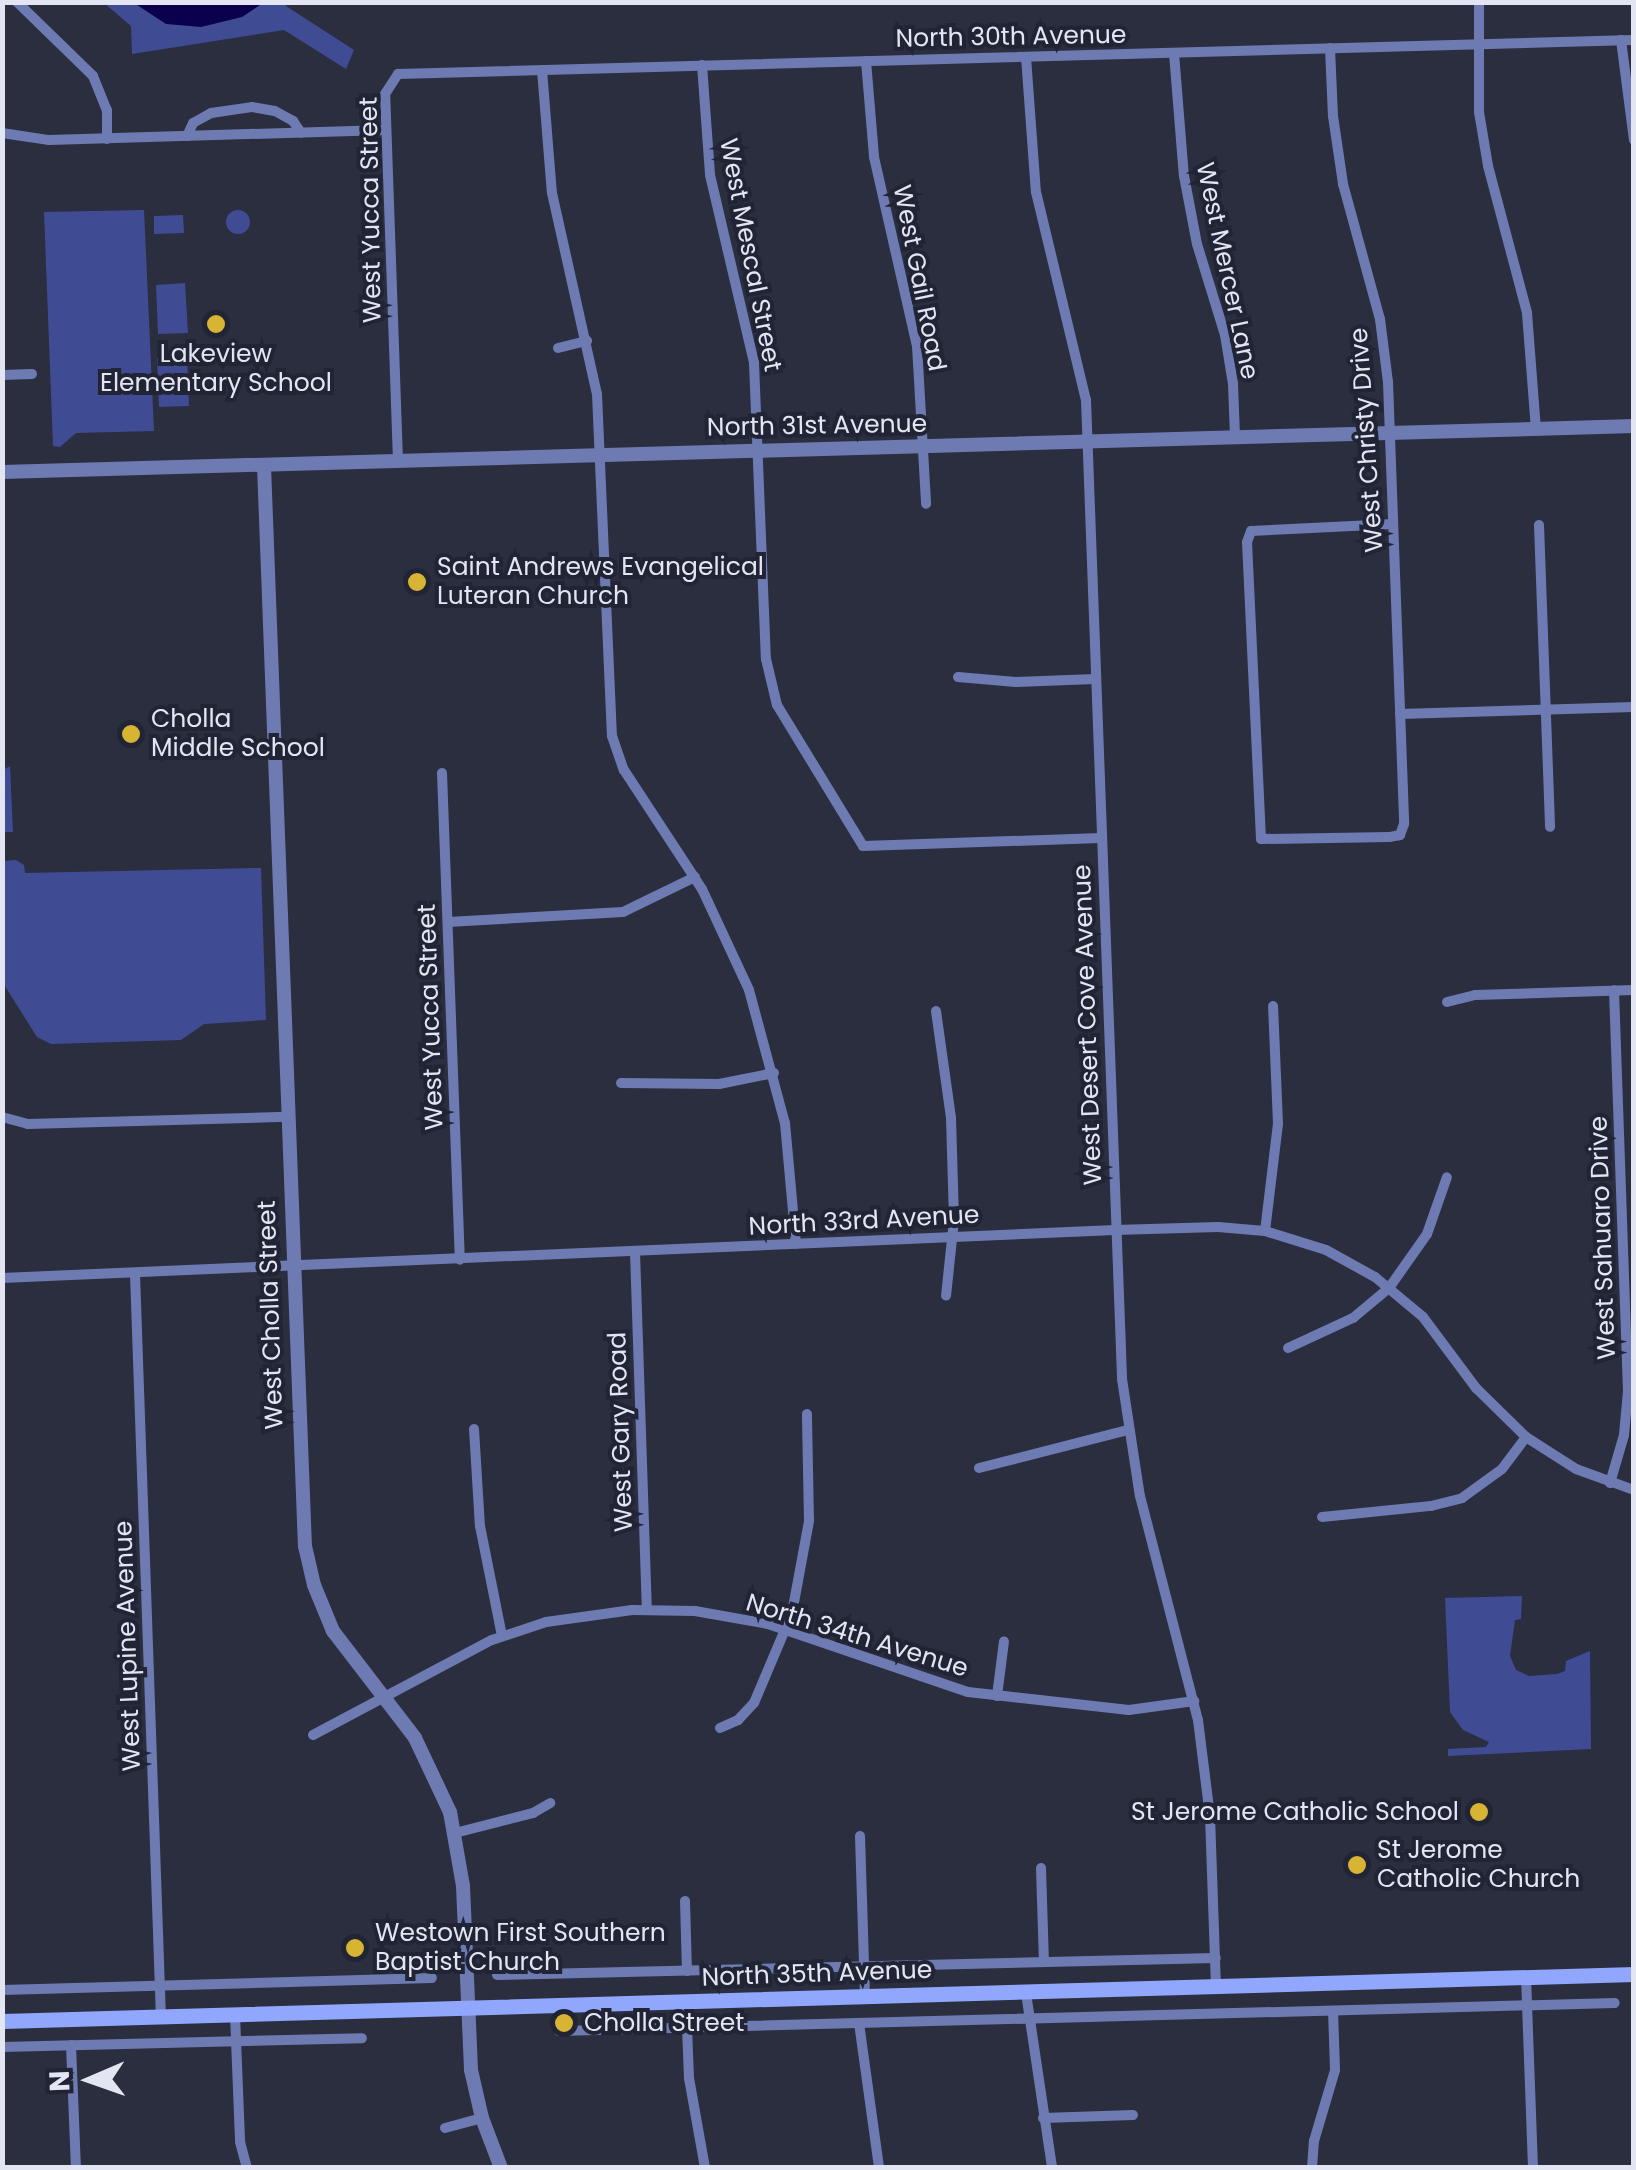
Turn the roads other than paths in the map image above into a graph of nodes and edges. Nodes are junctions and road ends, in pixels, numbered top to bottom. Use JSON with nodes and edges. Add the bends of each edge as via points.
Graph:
{"nodes":[{"id":1,"x":18,"y":2,"type":"edge"},
{"id":2,"x":1479,"y":2,"type":"edge"},
{"id":3,"x":1628,"y":40,"type":"edge"},
{"id":4,"x":1476,"y":46,"type":"junction"},
{"id":5,"x":1330,"y":48,"type":"junction"},
{"id":6,"x":1174,"y":53,"type":"junction"},
{"id":7,"x":1026,"y":57,"type":"junction"},
{"id":8,"x":866,"y":61,"type":"junction"},
{"id":9,"x":702,"y":66,"type":"junction"},
{"id":10,"x":542,"y":70,"type":"junction"},
{"id":11,"x":392,"y":79,"type":"joint"},
{"id":12,"x":386,"y":130,"type":"junction"},
{"id":13,"x":2,"y":132,"type":"edge"},
{"id":14,"x":301,"y":132,"type":"junction"},
{"id":15,"x":187,"y":136,"type":"junction"},
{"id":16,"x":108,"y":139,"type":"junction"},
{"id":17,"x":1634,"y":140,"type":"edge"},
{"id":18,"x":587,"y":341,"type":"junction"},
{"id":19,"x":558,"y":348,"type":"dead end"},
{"id":20,"x":32,"y":374,"type":"dead end"},
{"id":21,"x":2,"y":375,"type":"edge"},
{"id":22,"x":1634,"y":426,"type":"edge"},
{"id":23,"x":1536,"y":429,"type":"junction"},
{"id":24,"x":1390,"y":432,"type":"junction"},
{"id":25,"x":1234,"y":437,"type":"junction"},
{"id":26,"x":1087,"y":442,"type":"junction"},
{"id":27,"x":923,"y":446,"type":"junction"},
{"id":28,"x":759,"y":450,"type":"junction"},
{"id":29,"x":600,"y":454,"type":"junction"},
{"id":30,"x":398,"y":461,"type":"junction"},
{"id":31,"x":264,"y":466,"type":"junction"},
{"id":32,"x":2,"y":472,"type":"edge"},
{"id":33,"x":926,"y":504,"type":"dead end"},
{"id":34,"x":1393,"y":524,"type":"junction"},
{"id":35,"x":1539,"y":526,"type":"dead end"},
{"id":36,"x":958,"y":677,"type":"dead end"},
{"id":37,"x":1095,"y":679,"type":"junction"},
{"id":38,"x":1634,"y":707,"type":"edge"},
{"id":39,"x":1546,"y":710,"type":"junction"},
{"id":40,"x":1400,"y":714,"type":"junction"},
{"id":41,"x":442,"y":773,"type":"dead end"},
{"id":42,"x":1550,"y":827,"type":"dead end"},
{"id":43,"x":1101,"y":838,"type":"junction"},
{"id":44,"x":695,"y":877,"type":"junction"},
{"id":45,"x":448,"y":922,"type":"junction"},
{"id":46,"x":1614,"y":990,"type":"junction"},
{"id":47,"x":1634,"y":990,"type":"edge"},
{"id":48,"x":1447,"y":1002,"type":"dead end"},
{"id":49,"x":1273,"y":1006,"type":"dead end"},
{"id":50,"x":936,"y":1011,"type":"dead end"},
{"id":51,"x":774,"y":1074,"type":"junction"},
{"id":52,"x":621,"y":1083,"type":"dead end"},
{"id":53,"x":2,"y":1116,"type":"edge"},
{"id":54,"x":286,"y":1116,"type":"junction"},
{"id":55,"x":1447,"y":1177,"type":"dead end"},
{"id":56,"x":1115,"y":1230,"type":"junction"},
{"id":57,"x":1265,"y":1231,"type":"junction"},
{"id":58,"x":953,"y":1237,"type":"junction"},
{"id":59,"x":796,"y":1244,"type":"junction"},
{"id":60,"x":635,"y":1252,"type":"junction"},
{"id":61,"x":460,"y":1260,"type":"junction"},
{"id":62,"x":292,"y":1268,"type":"junction"},
{"id":63,"x":135,"y":1274,"type":"junction"},
{"id":64,"x":2,"y":1278,"type":"edge"},
{"id":65,"x":1389,"y":1288,"type":"junction"},
{"id":66,"x":946,"y":1296,"type":"dead end"},
{"id":67,"x":1288,"y":1348,"type":"dead end"},
{"id":68,"x":807,"y":1414,"type":"dead end"},
{"id":69,"x":474,"y":1429,"type":"dead end"},
{"id":70,"x":1128,"y":1430,"type":"junction"},
{"id":71,"x":1526,"y":1438,"type":"junction"},
{"id":72,"x":980,"y":1468,"type":"dead end"},
{"id":73,"x":1610,"y":1483,"type":"junction"},
{"id":74,"x":1634,"y":1490,"type":"edge"},
{"id":75,"x":1322,"y":1517,"type":"dead end"},
{"id":76,"x":647,"y":1610,"type":"junction"},
{"id":77,"x":786,"y":1630,"type":"junction"},
{"id":78,"x":502,"y":1636,"type":"junction"},
{"id":79,"x":1004,"y":1641,"type":"dead end"},
{"id":80,"x":382,"y":1695,"type":"junction"},
{"id":81,"x":998,"y":1696,"type":"junction"},
{"id":82,"x":1194,"y":1701,"type":"junction"},
{"id":83,"x":720,"y":1728,"type":"dead end"},
{"id":84,"x":312,"y":1735,"type":"dead end"},
{"id":85,"x":550,"y":1803,"type":"dead end"},
{"id":86,"x":455,"y":1833,"type":"junction"},
{"id":87,"x":860,"y":1836,"type":"dead end"},
{"id":88,"x":1041,"y":1868,"type":"dead end"},
{"id":89,"x":685,"y":1901,"type":"dead end"},
{"id":90,"x":1216,"y":1958,"type":"junction"},
{"id":91,"x":1044,"y":1962,"type":"junction"},
{"id":92,"x":864,"y":1967,"type":"junction"},
{"id":93,"x":687,"y":1971,"type":"junction"},
{"id":94,"x":1634,"y":1974,"type":"edge"},
{"id":95,"x":496,"y":1975,"type":"dead end"},
{"id":96,"x":1526,"y":1977,"type":"junction"},
{"id":97,"x":432,"y":1978,"type":"dead end"},
{"id":98,"x":160,"y":1986,"type":"junction"},
{"id":99,"x":1216,"y":1988,"type":"junction"},
{"id":100,"x":2,"y":1990,"type":"edge"},
{"id":101,"x":1026,"y":1994,"type":"junction"},
{"id":102,"x":865,"y":1998,"type":"junction"},
{"id":103,"x":686,"y":2003,"type":"junction"},
{"id":104,"x":1616,"y":2004,"type":"dead end"},
{"id":105,"x":1528,"y":2006,"type":"junction"},
{"id":106,"x":468,"y":2008,"type":"junction"},
{"id":107,"x":1333,"y":2011,"type":"junction"},
{"id":108,"x":235,"y":2015,"type":"junction"},
{"id":109,"x":161,"y":2017,"type":"junction"},
{"id":110,"x":1028,"y":2019,"type":"junction"},
{"id":111,"x":2,"y":2021,"type":"edge"},
{"id":112,"x":859,"y":2023,"type":"junction"},
{"id":113,"x":686,"y":2028,"type":"junction"},
{"id":114,"x":559,"y":2032,"type":"dead end"},
{"id":115,"x":362,"y":2038,"type":"dead end"},
{"id":116,"x":236,"y":2040,"type":"junction"},
{"id":117,"x":72,"y":2045,"type":"junction"},
{"id":118,"x":2,"y":2047,"type":"edge"},
{"id":119,"x":1134,"y":2115,"type":"dead end"},
{"id":120,"x":482,"y":2118,"type":"junction"},
{"id":121,"x":1044,"y":2118,"type":"junction"},
{"id":122,"x":445,"y":2128,"type":"dead end"},
{"id":123,"x":76,"y":2168,"type":"edge"},
{"id":124,"x":247,"y":2168,"type":"edge"},
{"id":125,"x":500,"y":2168,"type":"edge"},
{"id":126,"x":704,"y":2168,"type":"edge"},
{"id":127,"x":879,"y":2168,"type":"edge"},
{"id":128,"x":1052,"y":2168,"type":"edge"},
{"id":129,"x":1312,"y":2168,"type":"edge"},
{"id":130,"x":1534,"y":2168,"type":"edge"}],
"edges":[{"from":1,"to":16,"type":"street","via":[[93,76],[107,110]]},
{"from":2,"to":4,"type":"street"},
{"from":3,"to":4,"type":"street","name":"North 30th Avenue"},
{"from":3,"to":17,"type":"street"},
{"from":4,"to":5,"type":"street","name":"North 30th Avenue"},
{"from":4,"to":23,"type":"street","via":[[1488,166],[1528,313]]},
{"from":5,"to":6,"type":"street","name":"North 30th Avenue"},
{"from":5,"to":24,"type":"street","name":"West Christy Drive","via":[[1337,150],[1380,319]]},
{"from":6,"to":7,"type":"street","name":"North 30th Avenue"},
{"from":6,"to":25,"type":"street","name":"West Mercer Lane","via":[[1184,176],[1224,335]]},
{"from":7,"to":8,"type":"street","name":"North 30th Avenue"},
{"from":7,"to":26,"type":"street","name":"West Desert Cove Avenue","via":[[1036,192],[1082,376]]},
{"from":8,"to":9,"type":"street","name":"North 30th Avenue"},
{"from":8,"to":27,"type":"street","name":"West Gail Road","via":[[874,157],[916,346]]},
{"from":9,"to":10,"type":"street","name":"North 30th Avenue"},
{"from":9,"to":28,"type":"street","name":"West Mescal Street","via":[[710,175],[754,362]]},
{"from":10,"to":11,"type":"street","name":"North 30th Avenue","via":[[405,72]]},
{"from":10,"to":18,"type":"street","via":[[552,194]]},
{"from":11,"to":12,"type":"street","name":"West Yucca Street","via":[[385,94]]},
{"from":12,"to":14,"type":"street"},
{"from":12,"to":30,"type":"street","name":"West Yucca Street"},
{"from":13,"to":16,"type":"street"},
{"from":14,"to":15,"type":"street"},
{"from":14,"to":15,"type":"street","via":[[284,116],[252,106],[210,113]]},
{"from":15,"to":16,"type":"street"},
{"from":18,"to":19,"type":"street"},
{"from":18,"to":29,"type":"street"},
{"from":20,"to":21,"type":"street"},
{"from":22,"to":23,"type":"street","name":"North 31st Avenue"},
{"from":23,"to":24,"type":"street","name":"North 31st Avenue"},
{"from":24,"to":25,"type":"street","name":"North 31st Avenue"},
{"from":24,"to":34,"type":"street","name":"West Christy Drive"},
{"from":25,"to":26,"type":"street","name":"North 31st Avenue"},
{"from":26,"to":27,"type":"street","name":"North 31st Avenue"},
{"from":26,"to":37,"type":"street","name":"West Desert Cove Avenue"},
{"from":27,"to":28,"type":"street","name":"North 31st Avenue"},
{"from":27,"to":33,"type":"street","name":"West Gail Road"},
{"from":28,"to":29,"type":"street","name":"North 31st Avenue"},
{"from":28,"to":43,"type":"street","name":"West Mescal Street","via":[[769,682],[863,846]]},
{"from":29,"to":30,"type":"street","name":"North 31st Avenue"},
{"from":29,"to":44,"type":"street","via":[[612,736],[624,770]]},
{"from":30,"to":31,"type":"street","name":"North 31st Avenue"},
{"from":31,"to":32,"type":"street","name":"North 31st Avenue"},
{"from":31,"to":54,"type":"street","name":"West Cholla Street"},
{"from":34,"to":40,"type":"street","name":"West Christy Drive"},
{"from":34,"to":40,"type":"street","name":"West Christy Drive","via":[[1251,531],[1261,840],[1400,834]]},
{"from":35,"to":39,"type":"street"},
{"from":36,"to":37,"type":"street"},
{"from":37,"to":43,"type":"street","name":"West Desert Cove Avenue"},
{"from":38,"to":39,"type":"street"},
{"from":39,"to":40,"type":"street"},
{"from":39,"to":42,"type":"street"},
{"from":41,"to":45,"type":"street","name":"West Yucca Street"},
{"from":43,"to":56,"type":"street","name":"West Desert Cove Avenue"},
{"from":44,"to":45,"type":"street","via":[[623,912]]},
{"from":44,"to":51,"type":"street","via":[[749,990]]},
{"from":45,"to":61,"type":"street","name":"West Yucca Street"},
{"from":46,"to":47,"type":"street"},
{"from":46,"to":48,"type":"street","via":[[1475,994]]},
{"from":46,"to":73,"type":"street","name":"West Sahuaro Drive","via":[[1628,1392]]},
{"from":49,"to":57,"type":"street","via":[[1278,1124]]},
{"from":50,"to":58,"type":"street","via":[[950,1118]]},
{"from":51,"to":52,"type":"street","via":[[720,1084]]},
{"from":51,"to":59,"type":"street","via":[[793,1178]]},
{"from":53,"to":54,"type":"street","via":[[28,1124]]},
{"from":54,"to":62,"type":"street","name":"West Cholla Street"},
{"from":55,"to":65,"type":"street","via":[[1426,1234]]},
{"from":56,"to":57,"type":"street","name":"North 33rd Avenue"},
{"from":56,"to":58,"type":"street","name":"North 33rd Avenue"},
{"from":56,"to":70,"type":"street","name":"West Desert Cove Avenue"},
{"from":57,"to":65,"type":"street","name":"North 33rd Avenue","via":[[1326,1250]]},
{"from":58,"to":59,"type":"street","name":"North 33rd Avenue"},
{"from":58,"to":66,"type":"street"},
{"from":59,"to":60,"type":"street","name":"North 33rd Avenue"},
{"from":60,"to":61,"type":"street","name":"North 33rd Avenue"},
{"from":60,"to":76,"type":"street","name":"West Gary Road"},
{"from":61,"to":62,"type":"street","name":"North 33rd Avenue"},
{"from":62,"to":63,"type":"street","name":"North 33rd Avenue"},
{"from":62,"to":80,"type":"street","name":"West Cholla Street","via":[[305,1546],[334,1631]]},
{"from":63,"to":64,"type":"street","name":"North 33rd Avenue"},
{"from":63,"to":98,"type":"street","name":"West Lupine Avenue"},
{"from":65,"to":67,"type":"street","via":[[1353,1318]]},
{"from":65,"to":71,"type":"street","name":"North 33rd Avenue"},
{"from":68,"to":77,"type":"street","via":[[810,1521]]},
{"from":69,"to":78,"type":"street","via":[[480,1526]]},
{"from":70,"to":72,"type":"street"},
{"from":70,"to":82,"type":"street","name":"West Desert Cove Avenue"},
{"from":71,"to":73,"type":"street","name":"North 33rd Avenue"},
{"from":71,"to":75,"type":"street","via":[[1502,1469],[1462,1498]]},
{"from":73,"to":74,"type":"street","name":"North 33rd Avenue"},
{"from":76,"to":77,"type":"street","name":"North 34th Avenue","via":[[695,1611]]},
{"from":76,"to":78,"type":"street","name":"North 34th Avenue","via":[[578,1616]]},
{"from":77,"to":81,"type":"street","name":"North 34th Avenue","via":[[951,1687]]},
{"from":77,"to":83,"type":"street","via":[[754,1703]]},
{"from":78,"to":80,"type":"street","name":"North 34th Avenue"},
{"from":79,"to":81,"type":"street","name":"North 34th Avenue"},
{"from":80,"to":84,"type":"street","name":"North 34th Avenue"},
{"from":80,"to":86,"type":"street","name":"West Cholla Street","via":[[429,1763]]},
{"from":81,"to":82,"type":"street","name":"North 34th Avenue","via":[[1128,1710]]},
{"from":82,"to":90,"type":"street","name":"West Desert Cove Avenue","via":[[1210,1816]]},
{"from":85,"to":86,"type":"street"},
{"from":86,"to":106,"type":"street","name":"West Cholla Street","via":[[464,1886]]},
{"from":87,"to":92,"type":"street"},
{"from":88,"to":91,"type":"street"},
{"from":89,"to":93,"type":"street"},
{"from":90,"to":91,"type":"street","name":"North 35th Avenue"},
{"from":90,"to":99,"type":"street","name":"West Desert Cove Avenue"},
{"from":91,"to":92,"type":"street","name":"North 35th Avenue"},
{"from":92,"to":93,"type":"street","name":"North 35th Avenue"},
{"from":92,"to":102,"type":"street"},
{"from":93,"to":95,"type":"street","name":"North 35th Avenue"},
{"from":94,"to":96,"type":"main road","name":"North 35th Avenue"},
{"from":96,"to":99,"type":"main road","name":"North 35th Avenue"},
{"from":96,"to":105,"type":"street"},
{"from":97,"to":98,"type":"street"},
{"from":98,"to":100,"type":"street"},
{"from":98,"to":109,"type":"street","name":"West Lupine Avenue"},
{"from":99,"to":101,"type":"main road","name":"North 35th Avenue"},
{"from":101,"to":102,"type":"main road","name":"North 35th Avenue"},
{"from":101,"to":110,"type":"street"},
{"from":102,"to":103,"type":"main road","name":"North 35th Avenue"},
{"from":103,"to":106,"type":"main road","name":"North 35th Avenue"},
{"from":103,"to":113,"type":"street"},
{"from":104,"to":105,"type":"street","name":"North 35th Avenue"},
{"from":105,"to":107,"type":"street","name":"North 35th Avenue"},
{"from":105,"to":130,"type":"street"},
{"from":106,"to":108,"type":"main road","name":"North 35th Avenue"},
{"from":106,"to":120,"type":"street","name":"West Cholla Street"},
{"from":107,"to":110,"type":"street","name":"North 35th Avenue"},
{"from":107,"to":129,"type":"street","via":[[1335,2070]]},
{"from":108,"to":109,"type":"main road","name":"North 35th Avenue"},
{"from":108,"to":116,"type":"street"},
{"from":109,"to":111,"type":"main road","name":"North 35th Avenue"},
{"from":110,"to":112,"type":"street","name":"North 35th Avenue"},
{"from":110,"to":121,"type":"street"},
{"from":112,"to":113,"type":"street","name":"North 35th Avenue"},
{"from":112,"to":127,"type":"street"},
{"from":113,"to":114,"type":"street","name":"North 35th Avenue"},
{"from":113,"to":126,"type":"street"},
{"from":115,"to":116,"type":"street"},
{"from":116,"to":117,"type":"street"},
{"from":116,"to":124,"type":"street"},
{"from":117,"to":118,"type":"street"},
{"from":117,"to":123,"type":"street"},
{"from":119,"to":121,"type":"street"},
{"from":120,"to":122,"type":"street"},
{"from":120,"to":125,"type":"street","name":"West Cholla Street"},
{"from":121,"to":128,"type":"street"}]}
